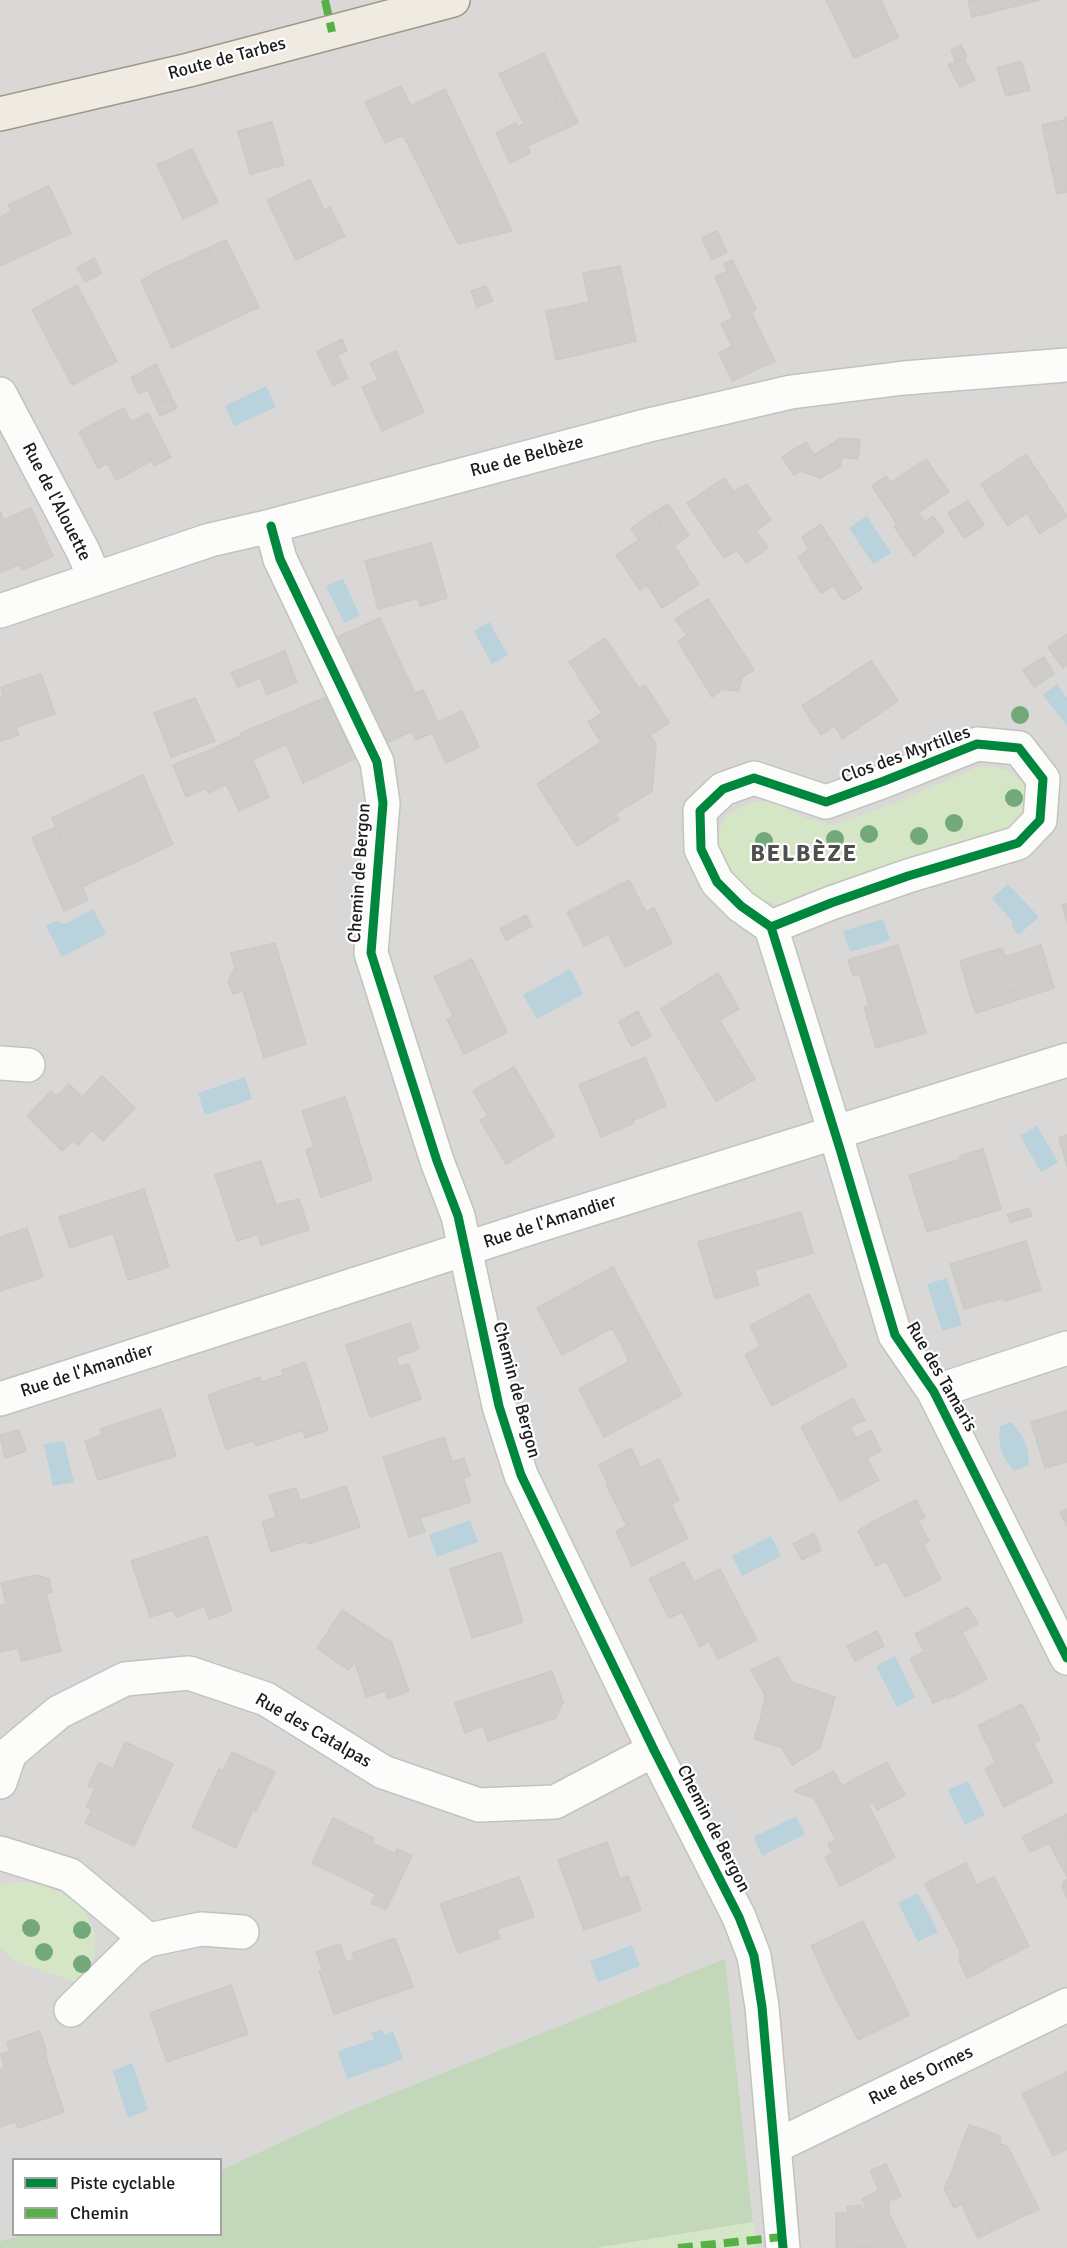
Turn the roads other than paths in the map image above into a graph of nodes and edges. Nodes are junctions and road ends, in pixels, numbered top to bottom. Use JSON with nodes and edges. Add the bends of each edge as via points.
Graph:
{"nodes":[{"id":1,"x":453,"y":0,"type":"edge"},
{"id":2,"x":0,"y":114,"type":"edge"},
{"id":3,"x":1067,"y":365,"type":"edge"},
{"id":4,"x":0,"y":394,"type":"edge"},
{"id":5,"x":271,"y":526,"type":"junction"},
{"id":6,"x":95,"y":579,"type":"junction"},
{"id":7,"x":0,"y":611,"type":"edge"},
{"id":8,"x":771,"y":927,"type":"junction"},
{"id":9,"x":1067,"y":1060,"type":"edge"},
{"id":10,"x":833,"y":1132,"type":"junction"},
{"id":11,"x":466,"y":1249,"type":"junction"},
{"id":12,"x":1067,"y":1348,"type":"edge"},
{"id":13,"x":934,"y":1392,"type":"junction"},
{"id":14,"x":0,"y":1400,"type":"edge"},
{"id":15,"x":1067,"y":1658,"type":"edge"},
{"id":16,"x":654,"y":1750,"type":"junction"},
{"id":17,"x":0,"y":1782,"type":"edge"},
{"id":18,"x":0,"y":1853,"type":"edge"},
{"id":19,"x":242,"y":1932,"type":"dead end"},
{"id":20,"x":148,"y":1940,"type":"junction"},
{"id":21,"x":1067,"y":2006,"type":"edge"},
{"id":22,"x":71,"y":2010,"type":"dead end"},
{"id":23,"x":774,"y":2147,"type":"junction"},
{"id":24,"x":783,"y":2248,"type":"edge"}],
"edges":[{"from":1,"to":2,"type":"main road","name":"Route de Tarbes","via":[[189,70]]},
{"from":3,"to":5,"type":"street","name":"Rue de Belbèze","via":[[904,378],[791,393],[645,426]]},
{"from":4,"to":6,"type":"street","name":"Rue de l'Alouette"},
{"from":5,"to":6,"type":"street","name":"Rue de Belbèze","via":[[210,540]]},
{"from":5,"to":11,"type":"street","name":"Chemin de Bergon","via":[[280,559],[377,762],[383,803],[371,953]]},
{"from":6,"to":7,"type":"street","name":"Rue de Belbèze"},
{"from":8,"to":8,"type":"street","name":"Clos des Myrtilles","via":[[908,876],[1018,843],[1040,820],[1043,779],[1019,748],[977,744],[826,802],[754,778],[723,789],[700,811],[701,849],[717,882],[741,906]]},
{"from":8,"to":10,"type":"street"},
{"from":9,"to":10,"type":"street","name":"Rue de l'Amandier"},
{"from":10,"to":11,"type":"street","name":"Rue de l'Amandier"},
{"from":10,"to":13,"type":"street","name":"Rue des Tamaris","via":[[895,1335]]},
{"from":11,"to":14,"type":"street","name":"Rue de l'Amandier"},
{"from":11,"to":16,"type":"street","name":"Chemin de Bergon","via":[[499,1406],[521,1475]]},
{"from":12,"to":13,"type":"street"},
{"from":13,"to":15,"type":"street","name":"Rue des Tamaris"},
{"from":16,"to":17,"type":"street","name":"Rue des Catalpas","via":[[555,1802],[479,1805],[383,1772],[266,1700],[189,1673],[125,1679],[59,1712],[10,1753]]},
{"from":16,"to":23,"type":"street","name":"Chemin de Bergon","via":[[739,1917],[754,1956]]},
{"from":18,"to":20,"type":"street","via":[[70,1875]]},
{"from":19,"to":20,"type":"street","via":[[201,1929]]},
{"from":20,"to":22,"type":"street","via":[[130,1951]]},
{"from":21,"to":23,"type":"street","name":"Rue des Ormes"},
{"from":23,"to":24,"type":"street","name":"Chemin de Bergon"}]}
